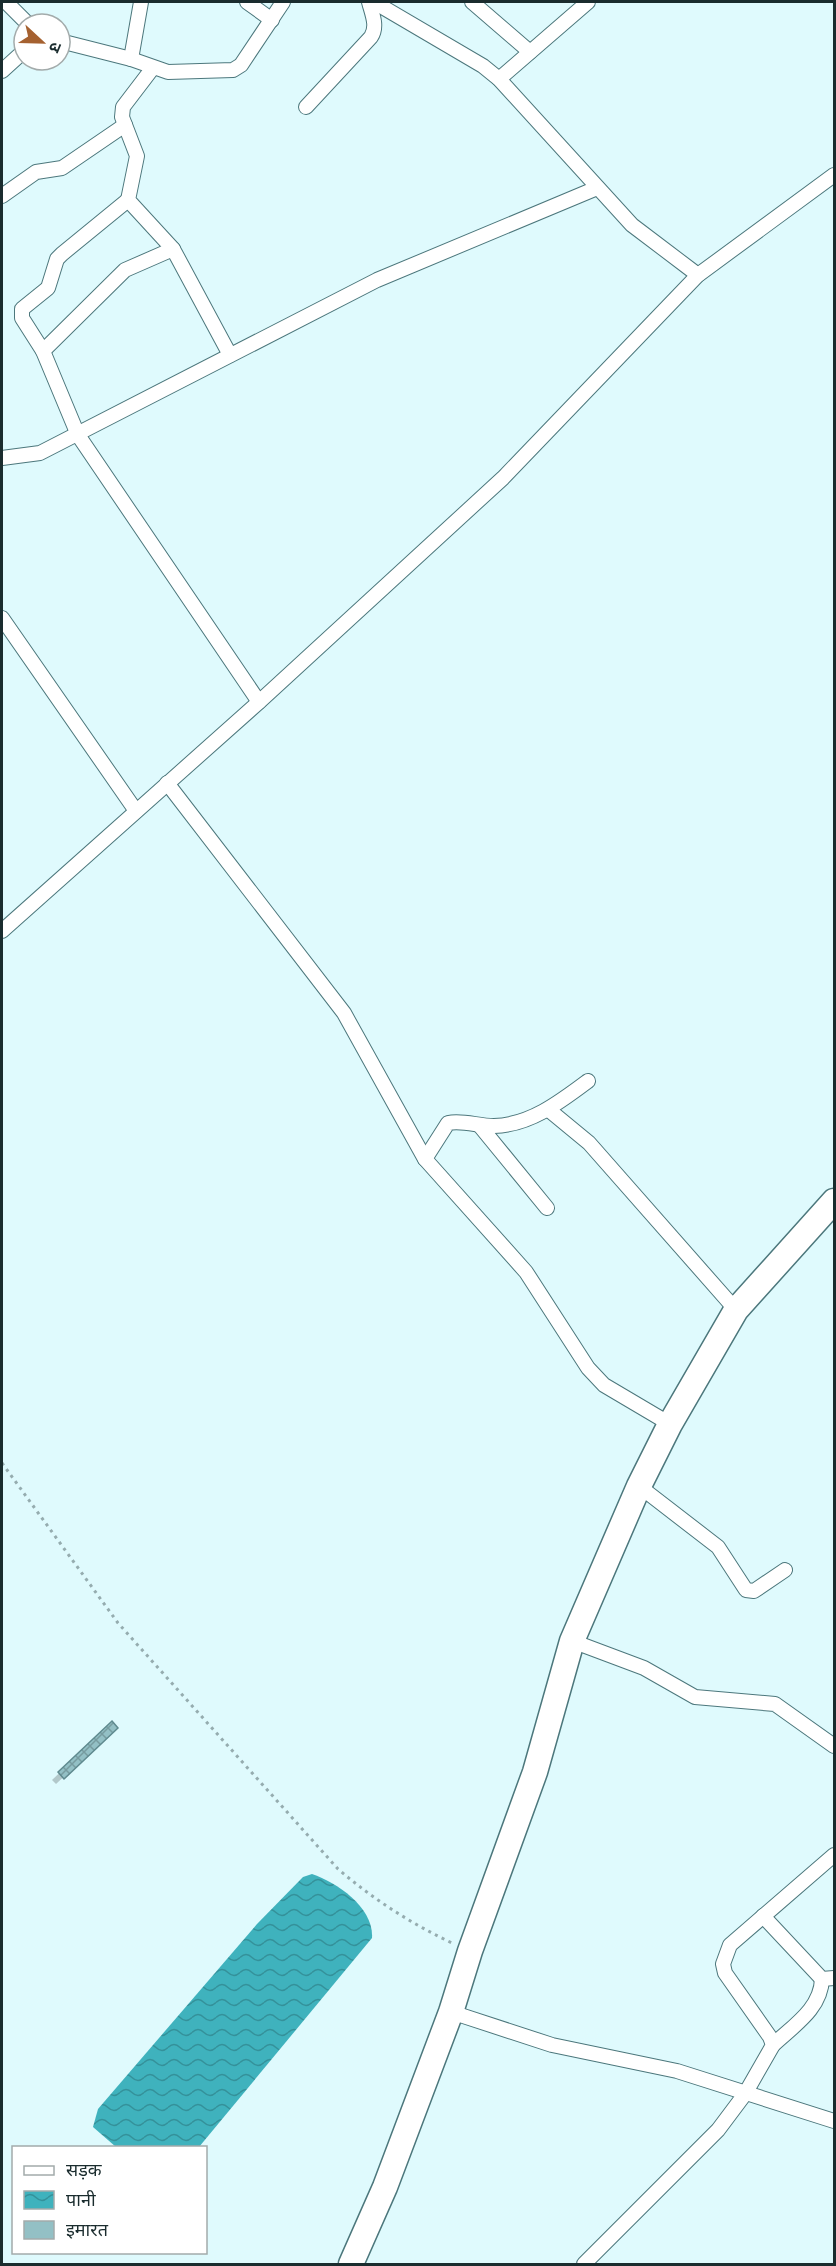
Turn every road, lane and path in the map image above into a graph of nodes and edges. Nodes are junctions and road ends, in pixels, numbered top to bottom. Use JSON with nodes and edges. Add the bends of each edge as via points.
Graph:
{"nodes":[{"id":1,"x":141,"y":2,"type":"edge"},
{"id":2,"x":247,"y":2,"type":"edge"},
{"id":3,"x":283,"y":2,"type":"edge"},
{"id":4,"x":369,"y":2,"type":"edge"},
{"id":5,"x":374,"y":2,"type":"edge"},
{"id":6,"x":472,"y":2,"type":"edge"},
{"id":7,"x":588,"y":2,"type":"edge"},
{"id":8,"x":272,"y":20,"type":"junction"},
{"id":9,"x":72,"y":44,"type":"edge"},
{"id":10,"x":530,"y":52,"type":"junction"},
{"id":11,"x":131,"y":59,"type":"junction"},
{"id":12,"x":152,"y":69,"type":"junction"},
{"id":13,"x":499,"y":79,"type":"junction"},
{"id":14,"x":306,"y":107,"type":"dead end"},
{"id":15,"x":125,"y":125,"type":"junction"},
{"id":16,"x":834,"y":175,"type":"edge"},
{"id":17,"x":597,"y":188,"type":"junction"},
{"id":18,"x":2,"y":196,"type":"edge"},
{"id":19,"x":128,"y":200,"type":"junction"},
{"id":20,"x":173,"y":249,"type":"junction"},
{"id":21,"x":698,"y":275,"type":"junction"},
{"id":22,"x":43,"y":351,"type":"junction"},
{"id":23,"x":230,"y":355,"type":"junction"},
{"id":24,"x":78,"y":435,"type":"junction"},
{"id":25,"x":2,"y":458,"type":"edge"},
{"id":26,"x":2,"y":618,"type":"edge"},
{"id":27,"x":259,"y":702,"type":"junction"},
{"id":28,"x":167,"y":783,"type":"junction"},
{"id":29,"x":136,"y":811,"type":"junction"},
{"id":30,"x":2,"y":931,"type":"edge"},
{"id":31,"x":588,"y":1081,"type":"dead end"},
{"id":32,"x":549,"y":1110,"type":"junction"},
{"id":33,"x":480,"y":1126,"type":"junction"},
{"id":34,"x":424,"y":1159,"type":"junction"},
{"id":35,"x":834,"y":1201,"type":"edge"},
{"id":36,"x":547,"y":1208,"type":"dead end"},
{"id":37,"x":736,"y":1310,"type":"junction"},
{"id":38,"x":670,"y":1424,"type":"junction"},
{"id":39,"x":2,"y":1463,"type":"edge"},
{"id":40,"x":639,"y":1486,"type":"junction"},
{"id":41,"x":785,"y":1570,"type":"dead end"},
{"id":42,"x":572,"y":1641,"type":"junction"},
{"id":43,"x":834,"y":1746,"type":"edge"},
{"id":44,"x":834,"y":1855,"type":"edge"},
{"id":45,"x":762,"y":1916,"type":"junction"},
{"id":46,"x":470,"y":1951,"type":"junction"},
{"id":47,"x":828,"y":1978,"type":"edge"},
{"id":48,"x":451,"y":2012,"type":"junction"},
{"id":49,"x":772,"y":2045,"type":"junction"},
{"id":50,"x":745,"y":2094,"type":"junction"},
{"id":51,"x":834,"y":2121,"type":"edge"},
{"id":52,"x":351,"y":2265,"type":"edge"},
{"id":53,"x":584,"y":2265,"type":"edge"}],
"edges":[{"from":1,"to":11,"type":"street"},
{"from":2,"to":8,"type":"street"},
{"from":3,"to":8,"type":"street"},
{"from":4,"to":14,"type":"street","via":[[375,31]]},
{"from":5,"to":13,"type":"street"},
{"from":6,"to":10,"type":"street"},
{"from":7,"to":10,"type":"street"},
{"from":8,"to":12,"type":"street","via":[[241,65],[233,70]]},
{"from":9,"to":11,"type":"street"},
{"from":10,"to":13,"type":"street"},
{"from":11,"to":12,"type":"street"},
{"from":12,"to":15,"type":"street","via":[[123,107]]},
{"from":13,"to":17,"type":"street"},
{"from":15,"to":18,"type":"street","via":[[62,168],[36,172]]},
{"from":15,"to":19,"type":"street","via":[[137,156]]},
{"from":16,"to":21,"type":"street"},
{"from":17,"to":21,"type":"street","via":[[632,225]]},
{"from":17,"to":23,"type":"street","via":[[377,280]]},
{"from":19,"to":20,"type":"street"},
{"from":19,"to":22,"type":"street","via":[[57,259],[48,288],[22,309],[22,318]]},
{"from":20,"to":22,"type":"street","via":[[125,270]]},
{"from":20,"to":23,"type":"street"},
{"from":21,"to":27,"type":"street","via":[[514,468]]},
{"from":22,"to":24,"type":"street"},
{"from":23,"to":24,"type":"street"},
{"from":24,"to":25,"type":"street","via":[[40,453]]},
{"from":24,"to":27,"type":"street"},
{"from":26,"to":29,"type":"street"},
{"from":27,"to":28,"type":"street"},
{"from":28,"to":29,"type":"street"},
{"from":28,"to":34,"type":"street","via":[[344,1013]]},
{"from":29,"to":30,"type":"street"},
{"from":31,"to":32,"type":"street"},
{"from":32,"to":33,"type":"street","via":[[502,1125]]},
{"from":32,"to":37,"type":"street","via":[[589,1143]]},
{"from":33,"to":34,"type":"street","via":[[448,1123]]},
{"from":33,"to":36,"type":"street"},
{"from":34,"to":38,"type":"street","via":[[526,1272],[588,1368],[604,1385]]},
{"from":35,"to":37,"type":"highway"},
{"from":37,"to":38,"type":"highway"},
{"from":38,"to":40,"type":"highway"},
{"from":39,"to":46,"type":"path","via":[[118,1623],[338,1869],[413,1924]]},
{"from":40,"to":41,"type":"street","via":[[718,1547],[746,1590],[754,1591]]},
{"from":40,"to":42,"type":"highway"},
{"from":42,"to":43,"type":"street","via":[[644,1668],[695,1697],[775,1704]]},
{"from":42,"to":46,"type":"highway","via":[[535,1772]]},
{"from":44,"to":45,"type":"street"},
{"from":45,"to":47,"type":"street"},
{"from":45,"to":49,"type":"street","via":[[730,1945],[723,1964]]},
{"from":46,"to":48,"type":"highway"},
{"from":47,"to":49,"type":"street","via":[[815,2006]]},
{"from":48,"to":50,"type":"street","via":[[552,2045],[677,2071]]},
{"from":48,"to":52,"type":"highway"},
{"from":49,"to":50,"type":"street"},
{"from":50,"to":51,"type":"street"},
{"from":50,"to":53,"type":"street","via":[[718,2130]]}]}
